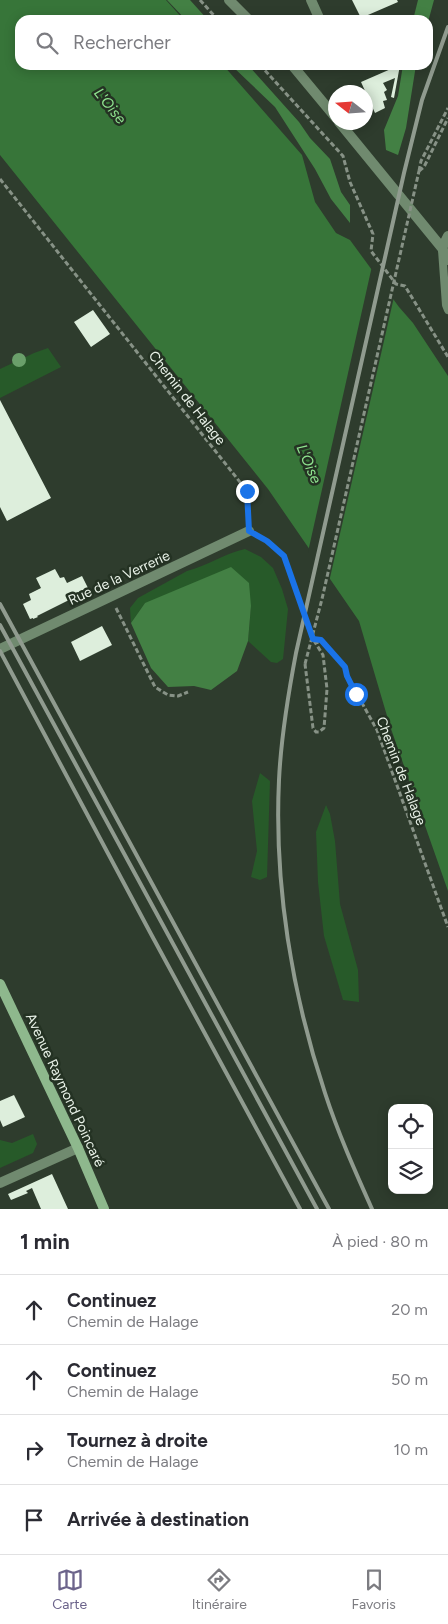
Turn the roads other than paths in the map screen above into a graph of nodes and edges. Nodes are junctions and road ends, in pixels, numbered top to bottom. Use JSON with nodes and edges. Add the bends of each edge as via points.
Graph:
{"nodes":[{"id":1,"x":229,"y":0,"type":"edge"},
{"id":2,"x":311,"y":0,"type":"edge"},
{"id":3,"x":243,"y":15,"type":"edge"},
{"id":4,"x":318,"y":15,"type":"edge"},
{"id":5,"x":296,"y":70,"type":"edge"},
{"id":6,"x":328,"y":108,"type":"edge"},
{"id":7,"x":346,"y":130,"type":"edge"},
{"id":8,"x":448,"y":236,"type":"edge"},
{"id":9,"x":442,"y":248,"type":"junction"},
{"id":10,"x":448,"y":260,"type":"edge"},
{"id":11,"x":448,"y":310,"type":"edge"},
{"id":12,"x":249,"y":531,"type":"road end"},
{"id":13,"x":0,"y":649,"type":"edge"},
{"id":14,"x":0,"y":984,"type":"edge"},
{"id":15,"x":78,"y":1148,"type":"junction"},
{"id":16,"x":0,"y":1183,"type":"edge"},
{"id":17,"x":104,"y":1209,"type":"edge"}],
"edges":[{"from":1,"to":3,"type":"street"},
{"from":2,"to":4,"type":"street"},
{"from":5,"to":6,"type":"street"},
{"from":7,"to":9,"type":"street"},
{"from":8,"to":9,"type":"street"},
{"from":9,"to":10,"type":"street"},
{"from":9,"to":11,"type":"lane"},
{"from":12,"to":13,"type":"street","name":"Rue de la Verrerie"},
{"from":14,"to":15,"type":"main road","name":"Avenue Raymond Poincaré"},
{"from":15,"to":16,"type":"street"},
{"from":15,"to":17,"type":"main road","name":"Avenue Raymond Poincaré"}]}
